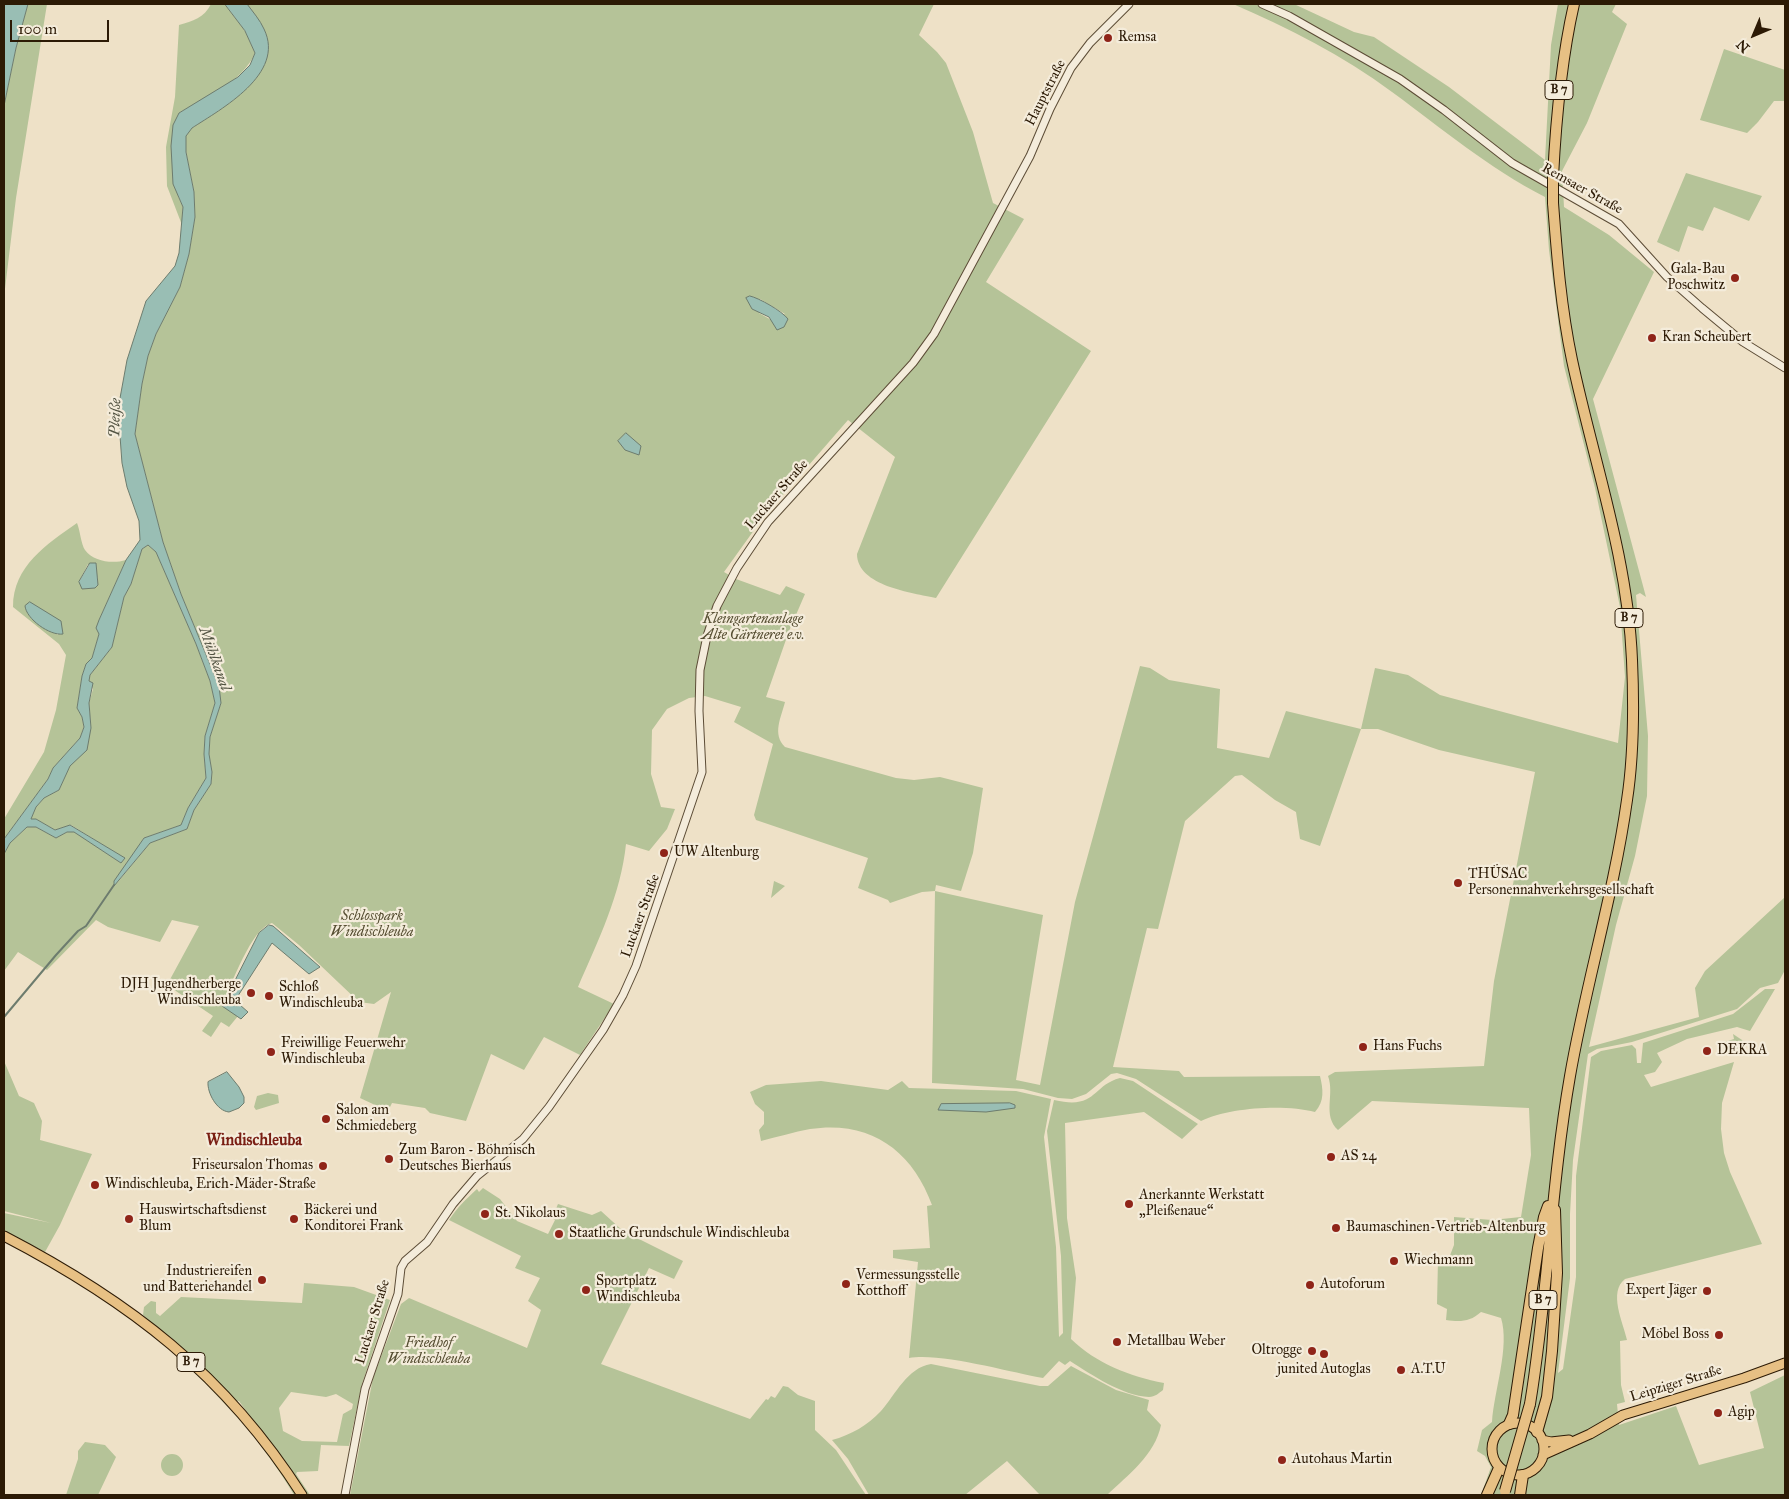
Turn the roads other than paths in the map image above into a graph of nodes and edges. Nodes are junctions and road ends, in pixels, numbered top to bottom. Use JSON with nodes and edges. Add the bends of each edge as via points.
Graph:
{"nodes":[{"id":1,"x":1129,"y":4,"type":"edge"},
{"id":2,"x":1262,"y":4,"type":"edge"},
{"id":3,"x":1574,"y":4,"type":"edge"},
{"id":4,"x":1003,"y":206,"type":"joint"},
{"id":5,"x":1785,"y":368,"type":"edge"},
{"id":6,"x":1552,"y":1196,"type":"junction"},
{"id":7,"x":4,"y":1236,"type":"edge"},
{"id":8,"x":1785,"y":1363,"type":"edge"},
{"id":9,"x":1508,"y":1424,"type":"junction"},
{"id":10,"x":1540,"y":1436,"type":"junction"},
{"id":11,"x":1579,"y":1439,"type":"junction"},
{"id":12,"x":1544,"y":1455,"type":"junction"},
{"id":13,"x":1499,"y":1468,"type":"junction"},
{"id":14,"x":1523,"y":1475,"type":"junction"},
{"id":15,"x":1504,"y":1493,"type":"edge"},
{"id":16,"x":302,"y":1495,"type":"edge"},
{"id":17,"x":344,"y":1495,"type":"edge"},
{"id":18,"x":1487,"y":1495,"type":"edge"},
{"id":19,"x":1520,"y":1495,"type":"edge"}],
"edges":[{"from":1,"to":4,"type":"street","name":"Hauptstraße","via":[[1090,43],[1072,68]]},
{"from":2,"to":5,"type":"street","name":"Remsaer Straße","via":[[1351,50],[1444,110],[1512,163],[1619,224],[1667,277],[1702,308],[1743,342]]},
{"from":3,"to":6,"type":"highway","number":"B 7","bridge":true,"via":[[1556,110],[1553,203],[1559,278],[1568,340],[1629,618],[1633,727],[1628,799],[1578,1034]]},
{"from":4,"to":17,"type":"street","name":"Luckaer Straße","via":[[934,334],[913,363],[768,522],[736,568],[717,606],[700,670],[702,772],[636,966],[603,1030],[549,1107],[522,1139],[476,1176],[427,1242],[401,1268],[398,1294],[366,1389]]},
{"from":6,"to":9,"type":"highway","via":[[1544,1217],[1513,1415]]},
{"from":6,"to":10,"type":"highway","via":[[1557,1222],[1556,1289],[1547,1397]]},
{"from":6,"to":15,"type":"highway","number":"B 7","bridge":true,"via":[[1539,1344],[1530,1404]]},
{"from":7,"to":16,"type":"main road","number":"B 7","via":[[127,1308],[190,1361],[258,1433]]},
{"from":8,"to":11,"type":"main road","name":"Leipziger Straße","via":[[1636,1410]]},
{"from":9,"to":10,"type":"main road","via":[[1527,1425]]},
{"from":9,"to":13,"type":"main road","via":[[1498,1432],[1492,1444],[1492,1457]]},
{"from":10,"to":11,"type":"main road","name":"Leipziger Straße","via":[[1555,1442]]},
{"from":10,"to":12,"type":"main road"},
{"from":11,"to":12,"type":"main road","name":"Leipziger Straße"},
{"from":12,"to":14,"type":"main road","via":[[1534,1470]]},
{"from":13,"to":14,"type":"main road","via":[[1508,1474]]},
{"from":13,"to":18,"type":"highway"},
{"from":14,"to":19,"type":"highway"}]}
